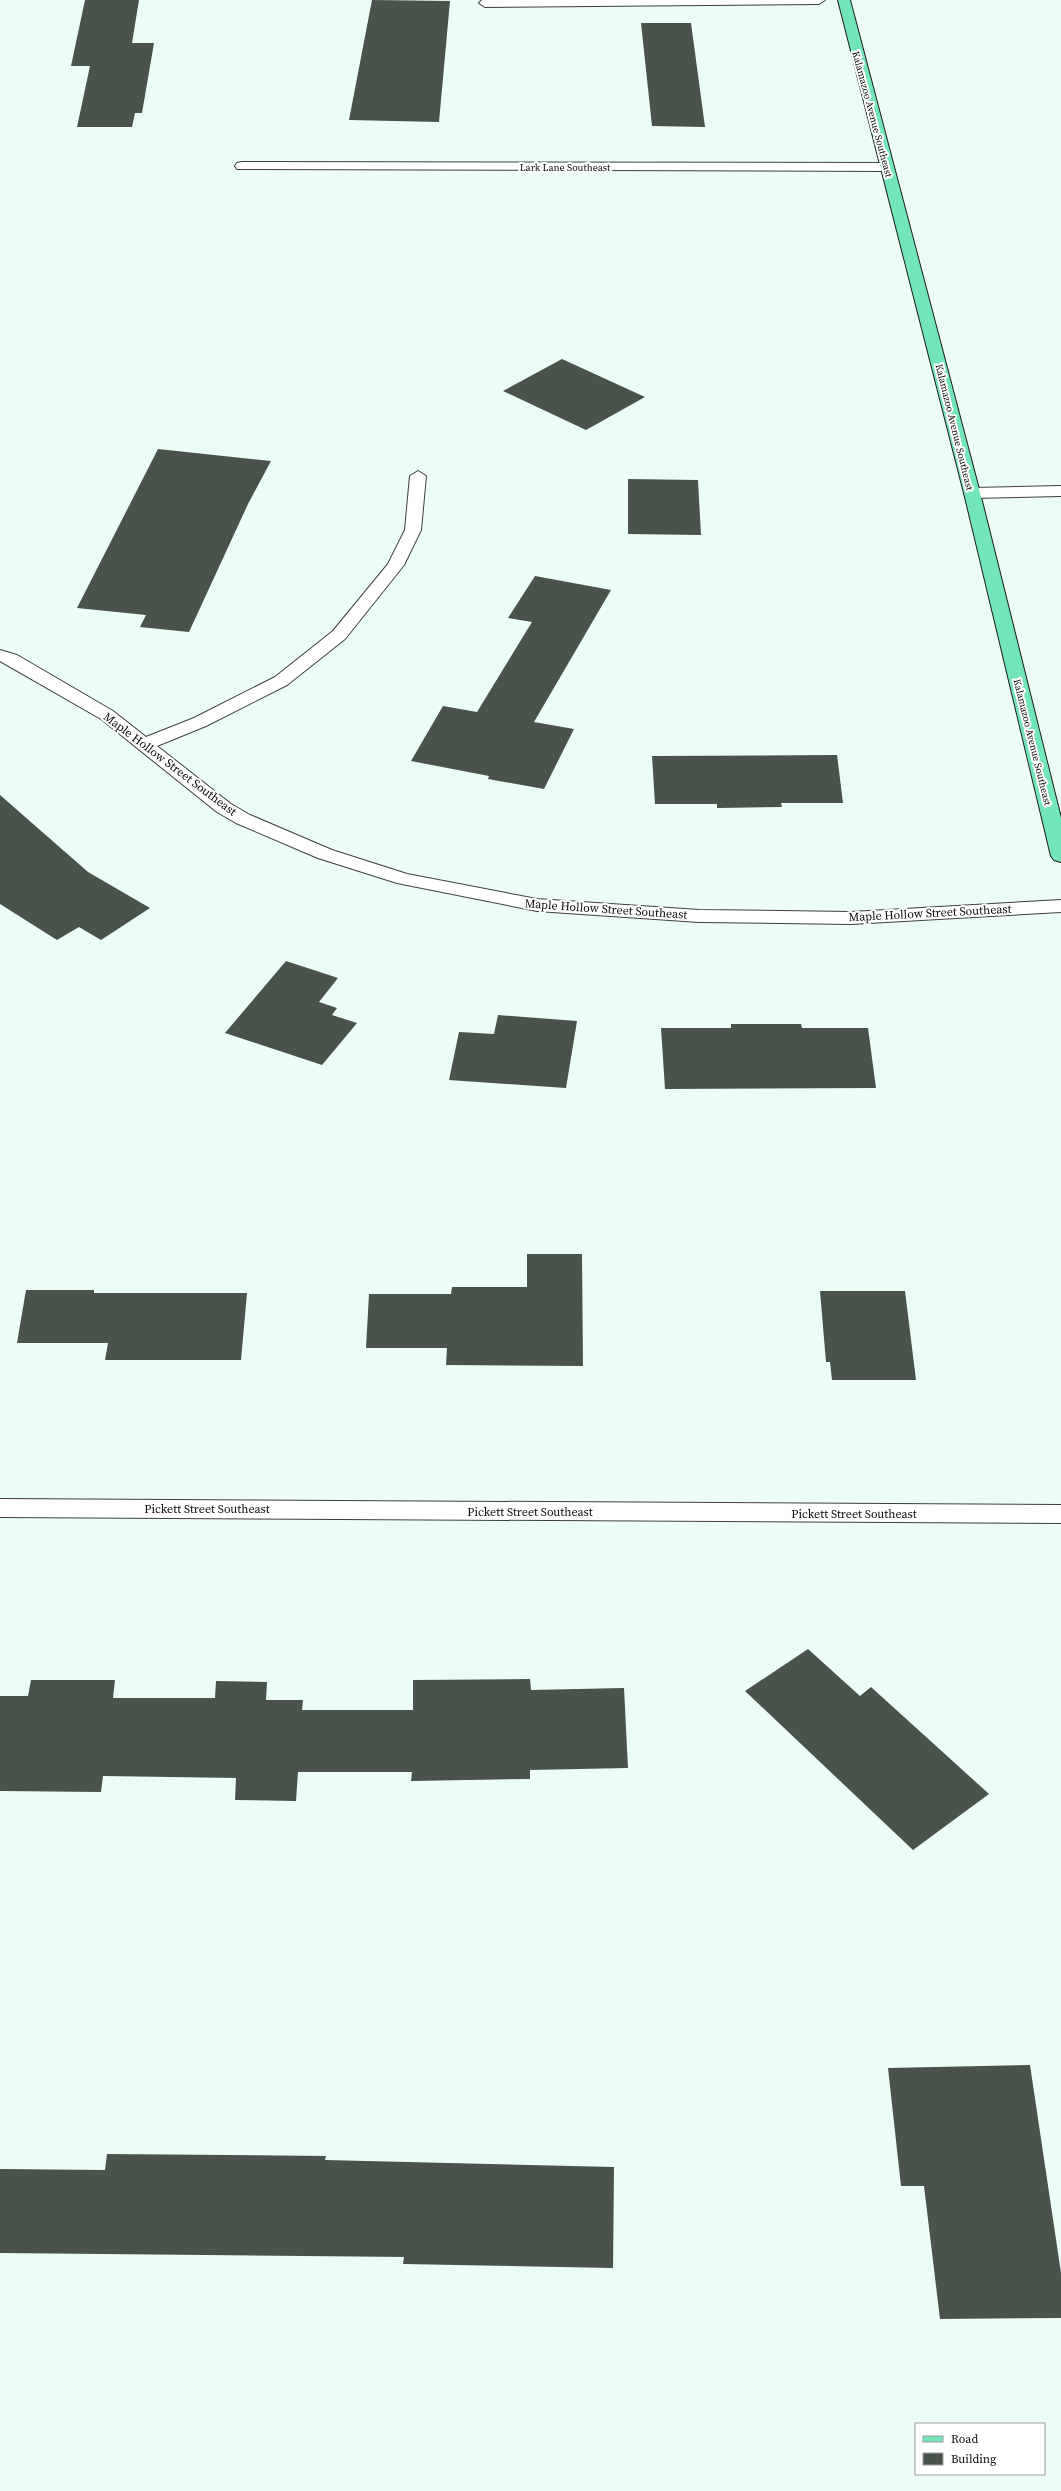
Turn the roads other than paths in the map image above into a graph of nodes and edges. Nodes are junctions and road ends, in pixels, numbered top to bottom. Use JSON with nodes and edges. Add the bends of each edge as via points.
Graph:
{"nodes":[{"id":1,"x":819,"y":0,"type":"edge"},
{"id":2,"x":844,"y":0,"type":"edge"},
{"id":3,"x":484,"y":3,"type":"dead end"},
{"id":4,"x":242,"y":166,"type":"dead end"},
{"id":5,"x":887,"y":167,"type":"junction"},
{"id":6,"x":418,"y":476,"type":"dead end"},
{"id":7,"x":1061,"y":491,"type":"edge"},
{"id":8,"x":972,"y":493,"type":"junction"},
{"id":9,"x":0,"y":655,"type":"edge"},
{"id":10,"x":143,"y":745,"type":"junction"},
{"id":11,"x":1061,"y":856,"type":"edge"},
{"id":12,"x":1061,"y":906,"type":"edge"},
{"id":13,"x":0,"y":1508,"type":"edge"},
{"id":14,"x":1061,"y":1514,"type":"edge"}],
"edges":[{"from":1,"to":3,"type":"street"},
{"from":2,"to":5,"type":"main road","name":"Kalamazoo Avenue Southeast"},
{"from":4,"to":5,"type":"street","name":"Lark Lane Southeast"},
{"from":5,"to":8,"type":"main road","name":"Kalamazoo Avenue Southeast"},
{"from":6,"to":10,"type":"street","via":[[413,530],[396,565],[339,635],[280,681],[200,722]]},
{"from":7,"to":8,"type":"street"},
{"from":8,"to":11,"type":"main road","name":"Kalamazoo Avenue Southeast"},
{"from":9,"to":10,"type":"street","name":"Maple Hollow Street Southeast","via":[[107,715]]},
{"from":10,"to":12,"type":"street","name":"Maple Hollow Street Southeast","via":[[224,808],[243,819],[325,854],[404,879],[537,905],[699,916],[851,918]]},
{"from":13,"to":14,"type":"street","name":"Pickett Street Southeast"}]}
